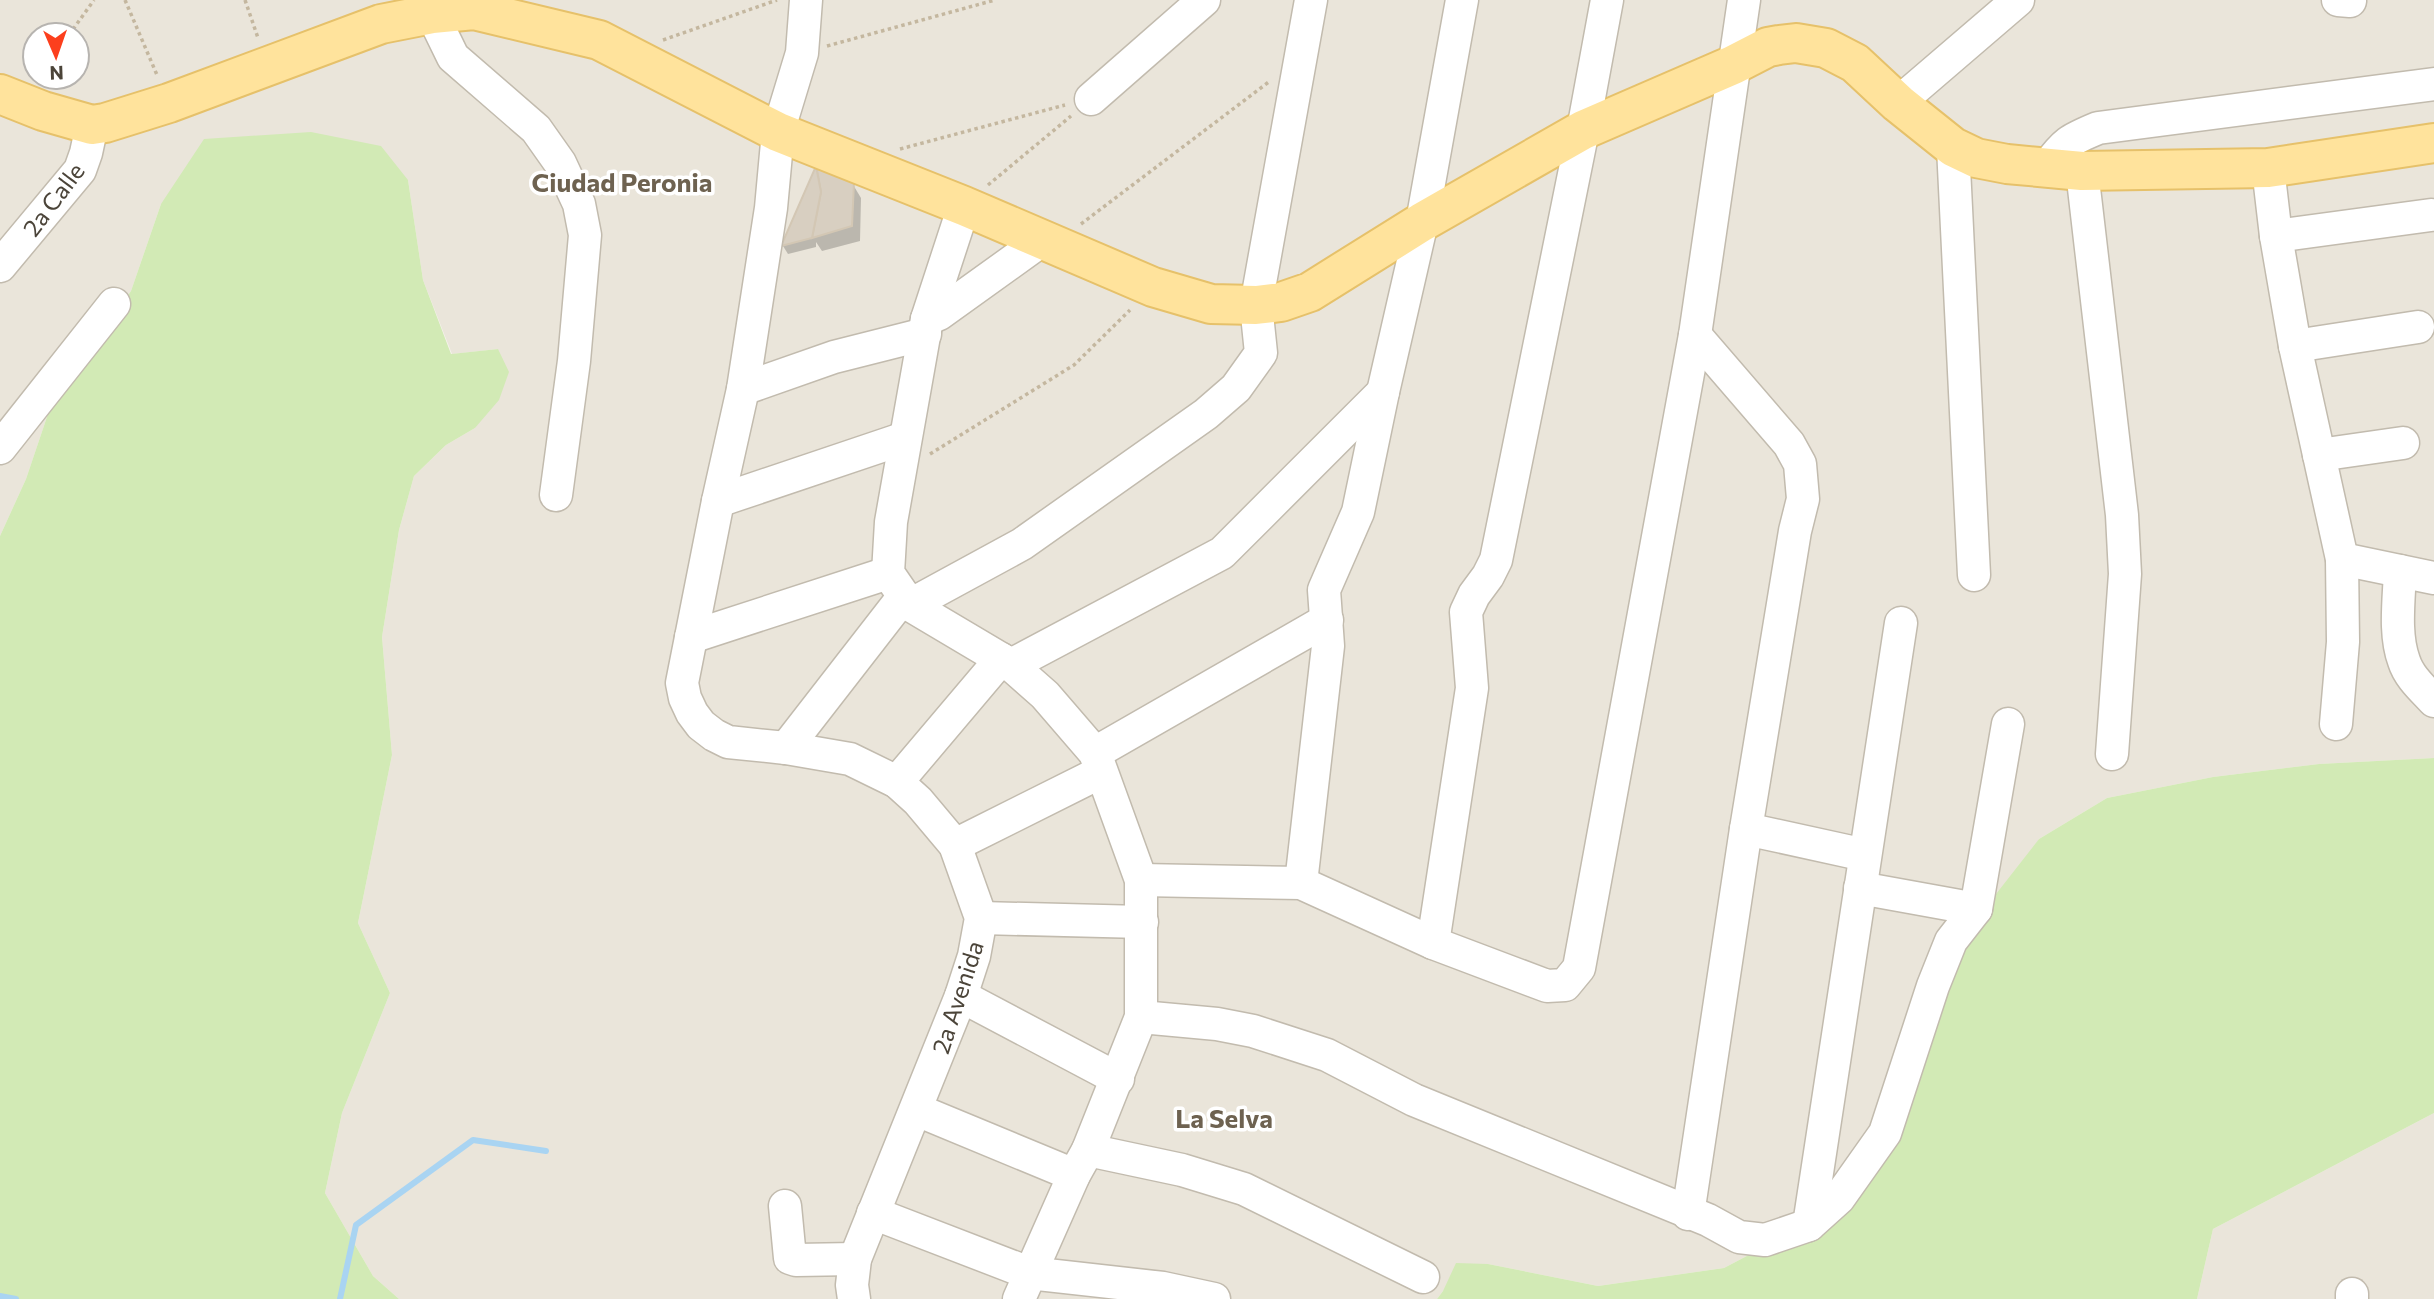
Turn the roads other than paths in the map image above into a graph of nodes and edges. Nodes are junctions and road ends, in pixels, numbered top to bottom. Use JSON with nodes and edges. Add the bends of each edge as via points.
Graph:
{"nodes":[{"id":1,"x":806,"y":0,"type":"edge"},
{"id":2,"x":1203,"y":0,"type":"edge"},
{"id":3,"x":1311,"y":0,"type":"edge"},
{"id":4,"x":1462,"y":0,"type":"edge"},
{"id":5,"x":1607,"y":0,"type":"edge"},
{"id":6,"x":1744,"y":0,"type":"edge"},
{"id":7,"x":2018,"y":0,"type":"edge"},
{"id":8,"x":432,"y":14,"type":"junction"},
{"id":9,"x":1733,"y":65,"type":"junction"},
{"id":10,"x":2434,"y":84,"type":"edge"},
{"id":11,"x":0,"y":94,"type":"edge"},
{"id":12,"x":1091,"y":99,"type":"road end"},
{"id":13,"x":1898,"y":103,"type":"junction"},
{"id":14,"x":92,"y":125,"type":"junction"},
{"id":15,"x":1583,"y":130,"type":"junction"},
{"id":16,"x":778,"y":131,"type":"junction"},
{"id":17,"x":2434,"y":143,"type":"edge"},
{"id":18,"x":1953,"y":147,"type":"junction"},
{"id":19,"x":2268,"y":168,"type":"junction"},
{"id":20,"x":2064,"y":169,"type":"junction"},
{"id":21,"x":964,"y":206,"type":"junction"},
{"id":22,"x":2431,"y":215,"type":"dead end"},
{"id":23,"x":1422,"y":222,"type":"junction"},
{"id":24,"x":2276,"y":236,"type":"junction"},
{"id":25,"x":1048,"y":242,"type":"junction"},
{"id":26,"x":0,"y":266,"type":"edge"},
{"id":27,"x":114,"y":304,"type":"dead end"},
{"id":28,"x":1256,"y":305,"type":"junction"},
{"id":29,"x":926,"y":327,"type":"junction"},
{"id":30,"x":2418,"y":327,"type":"dead end"},
{"id":31,"x":1695,"y":335,"type":"junction"},
{"id":32,"x":2295,"y":346,"type":"junction"},
{"id":33,"x":743,"y":389,"type":"junction"},
{"id":34,"x":1383,"y":392,"type":"junction"},
{"id":35,"x":905,"y":438,"type":"junction"},
{"id":36,"x":2403,"y":443,"type":"dead end"},
{"id":37,"x":0,"y":448,"type":"edge"},
{"id":38,"x":2319,"y":455,"type":"junction"},
{"id":39,"x":556,"y":495,"type":"dead end"},
{"id":40,"x":718,"y":501,"type":"junction"},
{"id":41,"x":2342,"y":559,"type":"junction"},
{"id":42,"x":2400,"y":572,"type":"junction"},
{"id":43,"x":1974,"y":575,"type":"dead end"},
{"id":44,"x":2434,"y":578,"type":"edge"},
{"id":45,"x":901,"y":591,"type":"junction"},
{"id":46,"x":1328,"y":620,"type":"junction"},
{"id":47,"x":1901,"y":624,"type":"dead end"},
{"id":48,"x":691,"y":638,"type":"junction"},
{"id":49,"x":1006,"y":662,"type":"junction"},
{"id":50,"x":2434,"y":701,"type":"edge"},
{"id":51,"x":2336,"y":723,"type":"dead end"},
{"id":52,"x":2008,"y":724,"type":"dead end"},
{"id":53,"x":786,"y":748,"type":"junction"},
{"id":54,"x":2112,"y":754,"type":"dead end"},
{"id":55,"x":1098,"y":762,"type":"junction"},
{"id":56,"x":897,"y":782,"type":"junction"},
{"id":57,"x":1746,"y":829,"type":"junction"},
{"id":58,"x":955,"y":845,"type":"junction"},
{"id":59,"x":1865,"y":855,"type":"junction"},
{"id":60,"x":1141,"y":880,"type":"junction"},
{"id":61,"x":1301,"y":883,"type":"junction"},
{"id":62,"x":1860,"y":888,"type":"junction"},
{"id":63,"x":1976,"y":909,"type":"junction"},
{"id":64,"x":981,"y":918,"type":"junction"},
{"id":65,"x":1142,"y":922,"type":"junction"},
{"id":66,"x":1433,"y":943,"type":"junction"},
{"id":67,"x":961,"y":996,"type":"junction"},
{"id":68,"x":1141,"y":1017,"type":"junction"},
{"id":69,"x":1118,"y":1079,"type":"junction"},
{"id":70,"x":917,"y":1110,"type":"junction"},
{"id":71,"x":1081,"y":1163,"type":"junction"},
{"id":72,"x":785,"y":1206,"type":"dead end"},
{"id":73,"x":873,"y":1213,"type":"junction"},
{"id":74,"x":1688,"y":1214,"type":"junction"},
{"id":75,"x":1809,"y":1225,"type":"junction"},
{"id":76,"x":855,"y":1259,"type":"junction"},
{"id":77,"x":1423,"y":1277,"type":"dead end"},
{"id":78,"x":1024,"y":1286,"type":"edge"},
{"id":79,"x":854,"y":1299,"type":"edge"},
{"id":80,"x":1055,"y":1299,"type":"edge"},
{"id":81,"x":1214,"y":1299,"type":"edge"}],
"edges":[{"from":1,"to":16,"type":"street","name":"2a Avenida","via":[[802,54]]},
{"from":2,"to":12,"type":"street"},
{"from":3,"to":28,"type":"street"},
{"from":4,"to":23,"type":"street"},
{"from":5,"to":15,"type":"street"},
{"from":6,"to":9,"type":"street"},
{"from":7,"to":13,"type":"street"},
{"from":8,"to":14,"type":"main road","via":[[381,24],[169,103]]},
{"from":8,"to":16,"type":"main road","via":[[474,10],[599,40]]},
{"from":8,"to":39,"type":"street","via":[[453,57],[536,129],[560,163],[579,204],[585,235]]},
{"from":9,"to":13,"type":"main road","via":[[1768,47],[1796,43],[1826,48],[1855,63]]},
{"from":9,"to":15,"type":"main road"},
{"from":9,"to":31,"type":"street"},
{"from":10,"to":20,"type":"street","via":[[2098,128],[2062,146]]},
{"from":11,"to":14,"type":"main road"},
{"from":13,"to":18,"type":"main road"},
{"from":14,"to":26,"type":"street","name":"2a Calle","via":[[79,170]]},
{"from":15,"to":23,"type":"main road"},
{"from":15,"to":66,"type":"street","via":[[1496,560],[1466,612],[1472,688]]},
{"from":16,"to":21,"type":"main road"},
{"from":16,"to":33,"type":"street","name":"2a Avenida"},
{"from":17,"to":19,"type":"main road"},
{"from":18,"to":20,"type":"main road","via":[[1976,159]]},
{"from":18,"to":43,"type":"street"},
{"from":19,"to":20,"type":"main road"},
{"from":19,"to":24,"type":"street"},
{"from":20,"to":54,"type":"street","via":[[2122,527],[2125,574]]},
{"from":21,"to":25,"type":"main road"},
{"from":21,"to":29,"type":"street"},
{"from":22,"to":24,"type":"street"},
{"from":23,"to":28,"type":"main road","via":[[1310,292]]},
{"from":23,"to":34,"type":"street"},
{"from":24,"to":32,"type":"street"},
{"from":25,"to":28,"type":"main road","via":[[1153,287],[1211,304]]},
{"from":25,"to":29,"type":"street"},
{"from":27,"to":37,"type":"street"},
{"from":28,"to":45,"type":"street","via":[[1261,353],[1236,388],[1206,414],[1023,544]]},
{"from":29,"to":33,"type":"street"},
{"from":29,"to":35,"type":"street"},
{"from":30,"to":32,"type":"street"},
{"from":31,"to":57,"type":"street","via":[[1763,411],[1800,464],[1802,499]]},
{"from":31,"to":66,"type":"street","via":[[1579,968],[1565,985],[1547,986]]},
{"from":32,"to":38,"type":"street"},
{"from":33,"to":40,"type":"street","name":"2a Avenida"},
{"from":34,"to":46,"type":"street","via":[[1358,512],[1324,590]]},
{"from":34,"to":49,"type":"street","via":[[1222,553]]},
{"from":35,"to":40,"type":"street"},
{"from":35,"to":45,"type":"street","via":[[891,522]]},
{"from":36,"to":38,"type":"street"},
{"from":38,"to":41,"type":"street"},
{"from":40,"to":48,"type":"street","name":"2a Avenida"},
{"from":41,"to":42,"type":"street"},
{"from":41,"to":51,"type":"street","via":[[2343,642]]},
{"from":42,"to":44,"type":"street"},
{"from":42,"to":50,"type":"street","via":[[2404,663]]},
{"from":45,"to":48,"type":"street"},
{"from":45,"to":49,"type":"street"},
{"from":45,"to":53,"type":"street"},
{"from":46,"to":55,"type":"street"},
{"from":46,"to":61,"type":"street"},
{"from":47,"to":59,"type":"street"},
{"from":48,"to":53,"type":"street","name":"2a Avenida","via":[[682,683],[701,725],[728,742]]},
{"from":49,"to":55,"type":"street","via":[[1045,695]]},
{"from":49,"to":56,"type":"street"},
{"from":52,"to":63,"type":"street"},
{"from":53,"to":56,"type":"street","name":"2a Avenida","via":[[850,759]]},
{"from":55,"to":58,"type":"street"},
{"from":55,"to":60,"type":"street"},
{"from":56,"to":58,"type":"street","name":"2a Avenida"},
{"from":57,"to":59,"type":"street"},
{"from":57,"to":74,"type":"street"},
{"from":58,"to":64,"type":"street","name":"2a Avenida"},
{"from":59,"to":62,"type":"street"},
{"from":60,"to":61,"type":"street"},
{"from":60,"to":65,"type":"street"},
{"from":61,"to":66,"type":"street"},
{"from":62,"to":63,"type":"street"},
{"from":62,"to":75,"type":"street"},
{"from":63,"to":75,"type":"street","via":[[1951,941],[1885,1132],[1839,1198]]},
{"from":64,"to":65,"type":"street"},
{"from":64,"to":67,"type":"street","name":"2a Avenida"},
{"from":65,"to":68,"type":"street"},
{"from":67,"to":69,"type":"street"},
{"from":67,"to":70,"type":"street","name":"2a Avenida"},
{"from":68,"to":69,"type":"street"},
{"from":68,"to":74,"type":"street","via":[[1217,1024],[1327,1055],[1414,1100]]},
{"from":69,"to":71,"type":"street"},
{"from":70,"to":71,"type":"street"},
{"from":70,"to":73,"type":"street","name":"2a Avenida"},
{"from":71,"to":77,"type":"street","via":[[1182,1170],[1244,1189]]},
{"from":71,"to":78,"type":"street"},
{"from":72,"to":76,"type":"street","via":[[790,1258]]},
{"from":73,"to":76,"type":"street","name":"2a Avenida"},
{"from":73,"to":78,"type":"street"},
{"from":74,"to":75,"type":"street","via":[[1739,1237],[1765,1240]]},
{"from":76,"to":79,"type":"street","name":"2a Avenida"},
{"from":78,"to":80,"type":"street"},
{"from":78,"to":81,"type":"street","via":[[1163,1288]]}]}
